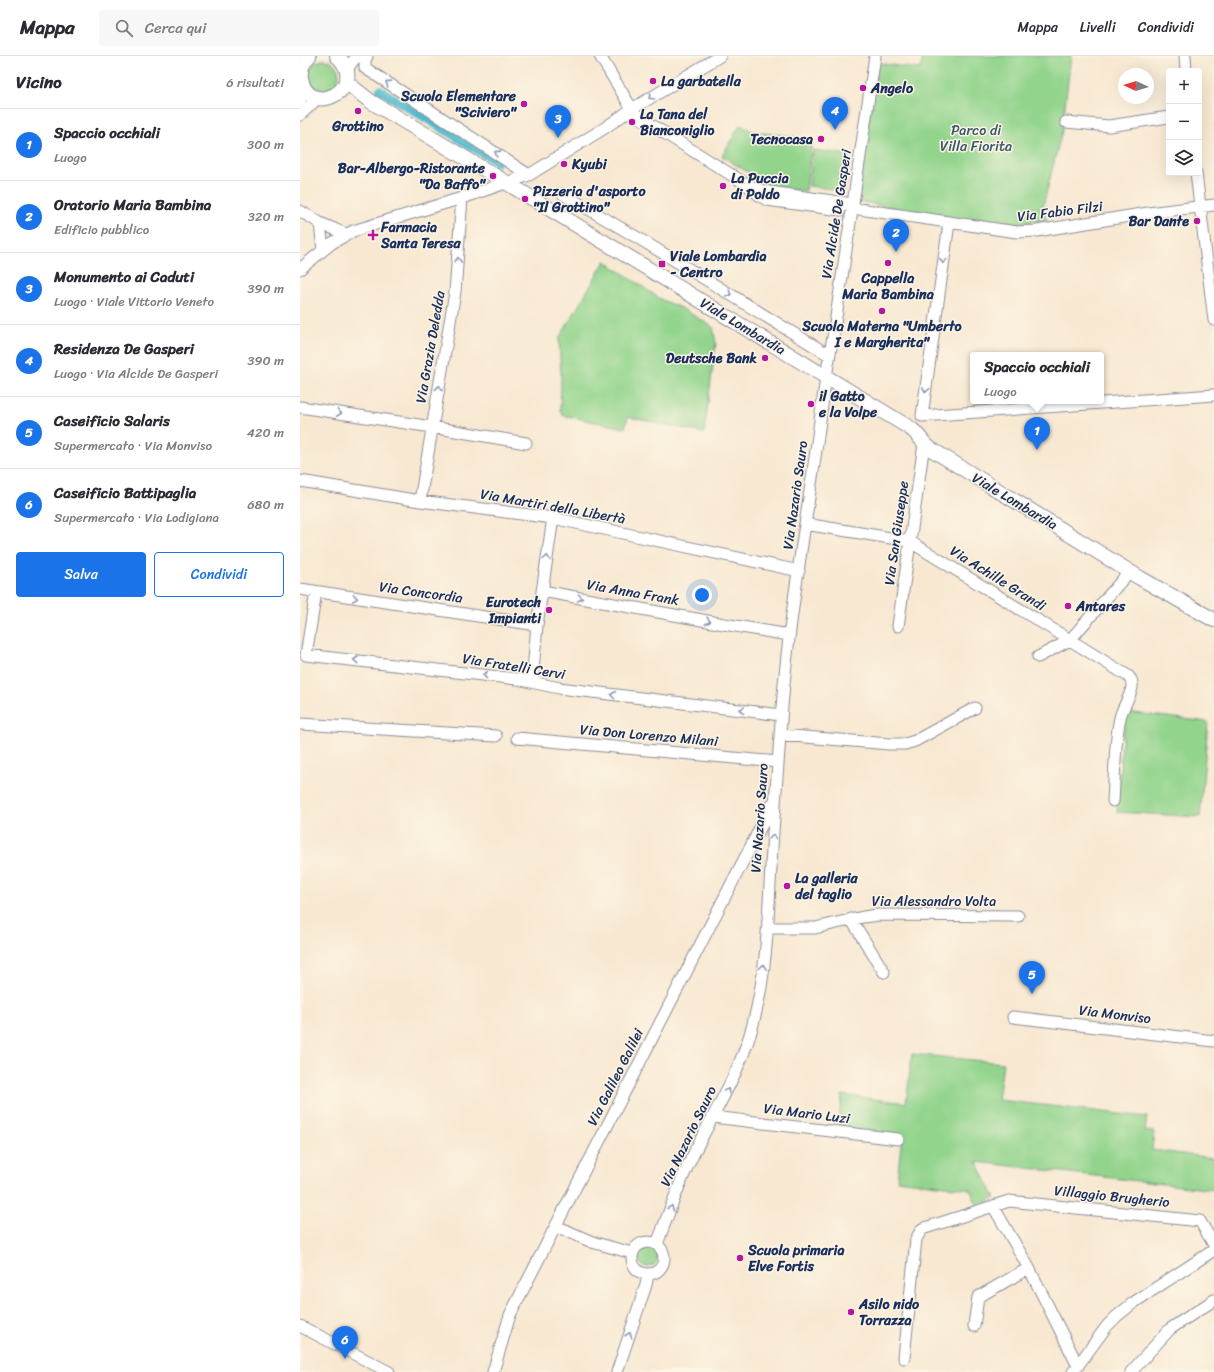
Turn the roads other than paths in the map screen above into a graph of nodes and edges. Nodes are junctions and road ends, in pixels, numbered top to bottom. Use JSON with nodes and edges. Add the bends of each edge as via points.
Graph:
{"nodes":[{"id":1,"x":309,"y":56,"type":"edge"},
{"id":2,"x":337,"y":56,"type":"edge"},
{"id":3,"x":357,"y":56,"type":"edge"},
{"id":4,"x":367,"y":56,"type":"edge"},
{"id":5,"x":600,"y":56,"type":"edge"},
{"id":6,"x":720,"y":56,"type":"edge"},
{"id":7,"x":875,"y":56,"type":"edge"},
{"id":8,"x":1185,"y":56,"type":"edge"},
{"id":9,"x":1186,"y":68,"type":"edge"},
{"id":10,"x":301,"y":76,"type":"edge"},
{"id":11,"x":346,"y":76,"type":"junction"},
{"id":12,"x":335,"y":96,"type":"junction"},
{"id":13,"x":318,"y":98,"type":"junction"},
{"id":14,"x":370,"y":101,"type":"junction"},
{"id":15,"x":300,"y":102,"type":"edge"},
{"id":16,"x":632,"y":109,"type":"junction"},
{"id":17,"x":300,"y":115,"type":"edge"},
{"id":18,"x":1166,"y":117,"type":"edge"},
{"id":19,"x":1066,"y":122,"type":"dead end"},
{"id":20,"x":530,"y":175,"type":"junction"},
{"id":21,"x":1196,"y":176,"type":"edge"},
{"id":22,"x":508,"y":183,"type":"junction"},
{"id":23,"x":563,"y":194,"type":"dead end"},
{"id":24,"x":462,"y":198,"type":"junction"},
{"id":25,"x":1214,"y":205,"type":"edge"},
{"id":26,"x":1200,"y":207,"type":"junction"},
{"id":27,"x":852,"y":208,"type":"junction"},
{"id":28,"x":300,"y":211,"type":"edge"},
{"id":29,"x":949,"y":222,"type":"junction"},
{"id":30,"x":320,"y":223,"type":"junction"},
{"id":31,"x":346,"y":234,"type":"junction"},
{"id":32,"x":323,"y":250,"type":"junction"},
{"id":33,"x":300,"y":268,"type":"edge"},
{"id":34,"x":1214,"y":320,"type":"edge"},
{"id":35,"x":829,"y":355,"type":"junction"},
{"id":36,"x":826,"y":376,"type":"junction"},
{"id":37,"x":1214,"y":395,"type":"edge"},
{"id":38,"x":1104,"y":403,"type":"edge"},
{"id":39,"x":1089,"y":404,"type":"edge"},
{"id":40,"x":300,"y":407,"type":"edge"},
{"id":41,"x":432,"y":427,"type":"junction"},
{"id":42,"x":526,"y":443,"type":"dead end"},
{"id":43,"x":924,"y":444,"type":"junction"},
{"id":44,"x":300,"y":481,"type":"edge"},
{"id":45,"x":420,"y":501,"type":"junction"},
{"id":46,"x":552,"y":518,"type":"junction"},
{"id":47,"x":805,"y":524,"type":"junction"},
{"id":48,"x":909,"y":541,"type":"junction"},
{"id":49,"x":799,"y":571,"type":"junction"},
{"id":50,"x":1130,"y":571,"type":"junction"},
{"id":51,"x":300,"y":589,"type":"edge"},
{"id":52,"x":542,"y":591,"type":"junction"},
{"id":53,"x":316,"y":592,"type":"junction"},
{"id":54,"x":1214,"y":620,"type":"edge"},
{"id":55,"x":537,"y":625,"type":"junction"},
{"id":56,"x":898,"y":626,"type":"dead end"},
{"id":57,"x":789,"y":635,"type":"junction"},
{"id":58,"x":1070,"y":640,"type":"junction"},
{"id":59,"x":1038,"y":657,"type":"dead end"},
{"id":60,"x":532,"y":682,"type":"junction"},
{"id":61,"x":975,"y":708,"type":"dead end"},
{"id":62,"x":781,"y":715,"type":"junction"},
{"id":63,"x":300,"y":724,"type":"edge"},
{"id":64,"x":780,"y":735,"type":"junction"},
{"id":65,"x":496,"y":736,"type":"dead end"},
{"id":66,"x":517,"y":738,"type":"dead end"},
{"id":67,"x":778,"y":762,"type":"junction"},
{"id":68,"x":775,"y":801,"type":"junction"},
{"id":69,"x":1113,"y":801,"type":"dead end"},
{"id":70,"x":1018,"y":916,"type":"dead end"},
{"id":71,"x":852,"y":919,"type":"junction"},
{"id":72,"x":768,"y":928,"type":"junction"},
{"id":73,"x":884,"y":972,"type":"dead end"},
{"id":74,"x":1013,"y":1017,"type":"dead end"},
{"id":75,"x":1214,"y":1041,"type":"edge"},
{"id":76,"x":713,"y":1117,"type":"junction"},
{"id":77,"x":898,"y":1139,"type":"dead end"},
{"id":78,"x":993,"y":1206,"type":"junction"},
{"id":79,"x":556,"y":1226,"type":"junction"},
{"id":80,"x":657,"y":1244,"type":"junction"},
{"id":81,"x":1214,"y":1245,"type":"edge"},
{"id":82,"x":1214,"y":1250,"type":"edge"},
{"id":83,"x":632,"y":1253,"type":"junction"},
{"id":84,"x":1029,"y":1268,"type":"junction"},
{"id":85,"x":648,"y":1274,"type":"junction"},
{"id":86,"x":1214,"y":1300,"type":"edge"},
{"id":87,"x":300,"y":1326,"type":"edge"},
{"id":88,"x":974,"y":1326,"type":"dead end"},
{"id":89,"x":904,"y":1358,"type":"dead end"},
{"id":90,"x":1075,"y":1369,"type":"edge"},
{"id":91,"x":389,"y":1372,"type":"edge"},
{"id":92,"x":494,"y":1372,"type":"edge"},
{"id":93,"x":617,"y":1372,"type":"edge"},
{"id":94,"x":1131,"y":1372,"type":"edge"}],
"edges":[{"from":1,"to":10,"type":"main road","via":[[303,64]]},
{"from":2,"to":11,"type":"main road","name":"Viale Lombardia","via":[[343,62]]},
{"from":3,"to":11,"type":"street"},
{"from":20,"to":4,"type":"street","one_way":true,"via":[[365,68]]},
{"from":5,"to":16,"type":"street","name":"Via Fabio Filzi"},
{"from":6,"to":16,"type":"street","one_way":true},
{"from":7,"to":27,"type":"street","name":"Via Alcide De Gasperi"},
{"from":8,"to":9,"type":"street"},
{"from":10,"to":13,"type":"main road","via":[[309,93]]},
{"from":10,"to":15,"type":"street"},
{"from":11,"to":12,"type":"main road","via":[[344,88]]},
{"from":11,"to":14,"type":"main road","name":"Viale Lombardia"},
{"from":12,"to":13,"type":"main road","name":"Viale Lombardia"},
{"from":12,"to":14,"type":"main road","name":"Viale Lombardia"},
{"from":13,"to":17,"type":"street"},
{"from":14,"to":22,"type":"main road","name":"Viale Lombardia"},
{"from":16,"to":20,"type":"street"},
{"from":16,"to":27,"type":"street","name":"Via Fabio Filzi","via":[[648,123],[746,184],[758,195],[772,201],[845,211]]},
{"from":18,"to":19,"type":"street","via":[[1109,126]]},
{"from":20,"to":22,"type":"street"},
{"from":21,"to":26,"type":"street"},
{"from":22,"to":24,"type":"street"},
{"from":22,"to":36,"type":"main road","name":"Viale Lombardia"},
{"from":23,"to":35,"type":"street","name":"Viale Lombardia","one_way":true},
{"from":24,"to":31,"type":"street"},
{"from":41,"to":24,"type":"street","name":"Via Grazia Deledda","one_way":true,"via":[[455,292]]},
{"from":25,"to":26,"type":"street","name":"Via Fabio Filzi"},
{"from":26,"to":29,"type":"street","name":"Via Fabio Filzi","via":[[1023,232]]},
{"from":26,"to":34,"type":"street"},
{"from":27,"to":29,"type":"street","name":"Via Fabio Filzi"},
{"from":27,"to":35,"type":"street","name":"Via Alcide De Gasperi"},
{"from":28,"to":30,"type":"street"},
{"from":29,"to":39,"type":"street","one_way":true,"via":[[922,416]]},
{"from":30,"to":31,"type":"street"},
{"from":30,"to":32,"type":"street"},
{"from":31,"to":32,"type":"street"},
{"from":32,"to":33,"type":"street"},
{"from":35,"to":36,"type":"street","name":"Via Alcide De Gasperi"},
{"from":36,"to":43,"type":"main road","name":"Viale Lombardia","via":[[916,432]]},
{"from":36,"to":47,"type":"street","name":"Via Nazario Sauro"},
{"from":38,"to":37,"type":"street","one_way":true},
{"from":40,"to":41,"type":"street","one_way":true},
{"from":41,"to":42,"type":"street"},
{"from":41,"to":45,"type":"street","name":"Via Grazia Deledda"},
{"from":43,"to":48,"type":"street","name":"Via San Giuseppe"},
{"from":43,"to":50,"type":"main road","name":"Viale Lombardia"},
{"from":44,"to":45,"type":"street","name":"Via Martiri della Libertà"},
{"from":45,"to":46,"type":"street","name":"Via Martiri della Libertà"},
{"from":46,"to":49,"type":"street","name":"Via Martiri della Libertà"},
{"from":52,"to":46,"type":"street","one_way":true},
{"from":47,"to":48,"type":"street"},
{"from":47,"to":49,"type":"street","name":"Via Nazario Sauro"},
{"from":48,"to":56,"type":"street","name":"Via San Giuseppe"},
{"from":48,"to":58,"type":"street","name":"Via Achille Grandi"},
{"from":49,"to":57,"type":"street","name":"Via Nazario Sauro"},
{"from":50,"to":54,"type":"main road","name":"Viale Lombardia"},
{"from":50,"to":58,"type":"street"},
{"from":51,"to":53,"type":"street","name":"Via Concordia"},
{"from":52,"to":55,"type":"street"},
{"from":52,"to":57,"type":"street","name":"Via Anna Frank","one_way":true},
{"from":53,"to":55,"type":"street","name":"Via Concordia","one_way":true},
{"from":60,"to":53,"type":"street","name":"Via Fratelli Cervi","one_way":true,"via":[[306,655]]},
{"from":55,"to":60,"type":"street"},
{"from":57,"to":62,"type":"street","name":"Via Nazario Sauro"},
{"from":58,"to":59,"type":"street"},
{"from":58,"to":69,"type":"street","name":"Via Achille Grandi","via":[[1132,681],[1132,688],[1118,725]]},
{"from":62,"to":60,"type":"street","name":"Via Fratelli Cervi","one_way":true,"via":[[558,688]]},
{"from":61,"to":64,"type":"street","via":[[906,744]]},
{"from":62,"to":64,"type":"street","name":"Via Nazario Sauro"},
{"from":63,"to":65,"type":"street"},
{"from":64,"to":67,"type":"street","name":"Via Nazario Sauro"},
{"from":66,"to":67,"type":"street","name":"Via Don Lorenzo Milani"},
{"from":67,"to":68,"type":"street","name":"Via Nazario Sauro"},
{"from":72,"to":68,"type":"street","name":"Via Nazario Sauro","one_way":true},
{"from":68,"to":79,"type":"street","name":"Via Galileo Galilei"},
{"from":70,"to":71,"type":"street","name":"Via Alessandro Volta","via":[[879,915]]},
{"from":71,"to":72,"type":"street","name":"Via Alessandro Volta","via":[[815,928]]},
{"from":71,"to":73,"type":"street"},
{"from":76,"to":72,"type":"street","name":"Via Nazario Sauro","one_way":true,"via":[[734,1078],[750,1037],[760,991]]},
{"from":74,"to":75,"type":"street","name":"Via Monviso"},
{"from":76,"to":77,"type":"street","name":"Via Mario Luzi"},
{"from":80,"to":76,"type":"street","name":"Via Nazario Sauro","one_way":true,"via":[[690,1161]]},
{"from":78,"to":81,"type":"street","name":"Villaggio Brugherio","via":[[1009,1201],[1200,1220]]},
{"from":78,"to":84,"type":"street"},
{"from":78,"to":89,"type":"street","name":"Villaggio Brugherio","via":[[922,1229],[916,1239]]},
{"from":79,"to":83,"type":"street","via":[[592,1242]]},
{"from":79,"to":92,"type":"street","name":"Via Galileo Galilei","via":[[510,1315]]},
{"from":80,"to":83,"type":"street","via":[[641,1243]]},
{"from":80,"to":85,"type":"street","via":[[664,1253],[664,1263],[654,1273]]},
{"from":82,"to":90,"type":"street","via":[[1117,1316]]},
{"from":83,"to":85,"type":"street","via":[[634,1266],[641,1273]]},
{"from":84,"to":88,"type":"street","via":[[978,1297]]},
{"from":84,"to":90,"type":"street"},
{"from":93,"to":85,"type":"street","one_way":true},
{"from":86,"to":94,"type":"street","via":[[1170,1329]]},
{"from":87,"to":91,"type":"street"}]}
